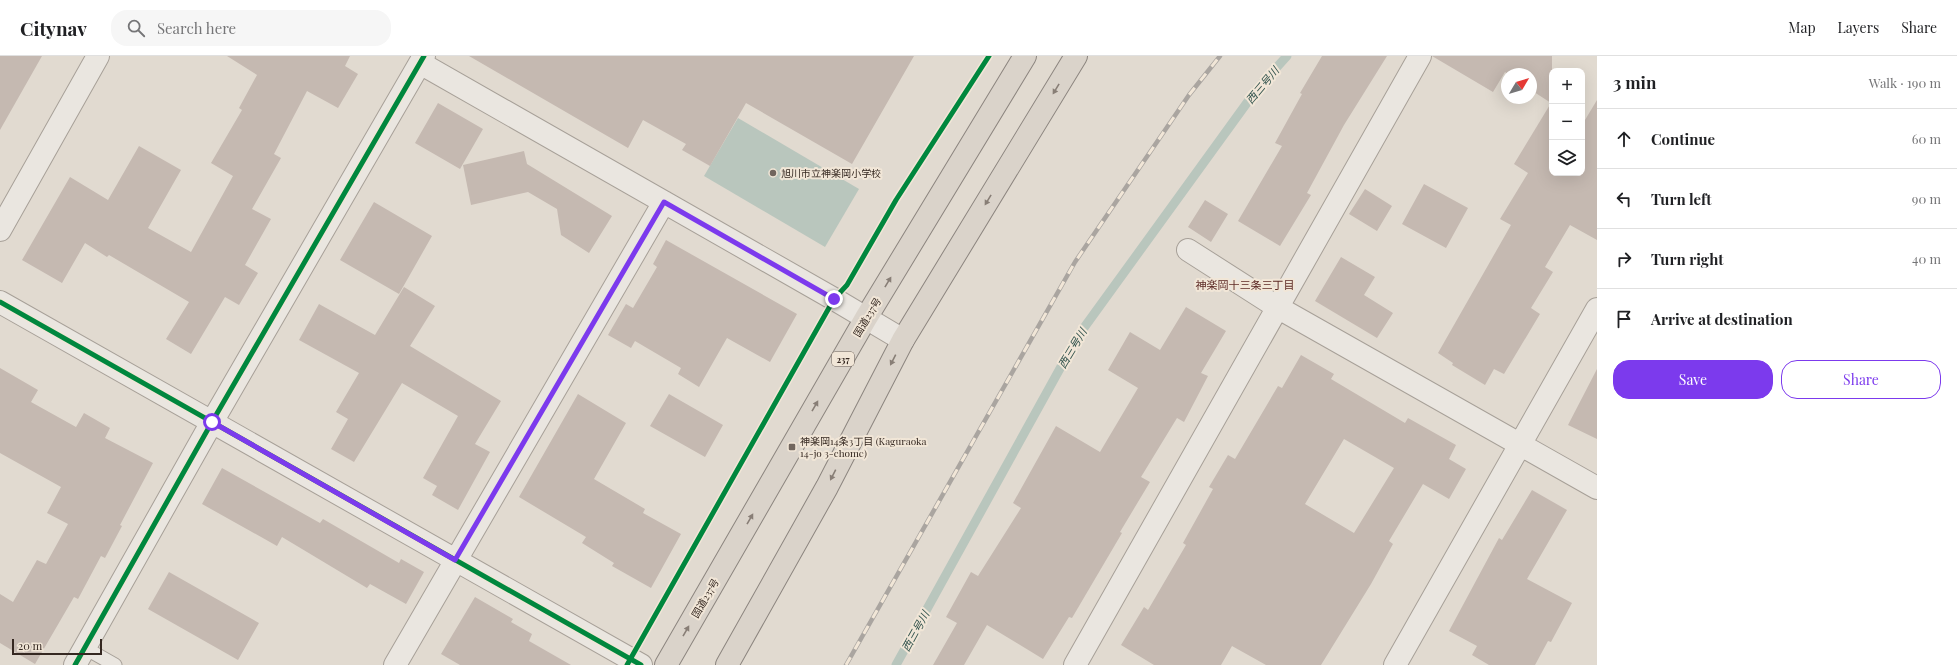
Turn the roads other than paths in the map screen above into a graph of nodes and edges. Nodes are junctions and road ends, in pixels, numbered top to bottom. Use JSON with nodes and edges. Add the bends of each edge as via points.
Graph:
{"nodes":[{"id":1,"x":98,"y":56,"type":"edge"},
{"id":2,"x":1025,"y":56,"type":"edge"},
{"id":3,"x":1076,"y":56,"type":"edge"},
{"id":4,"x":1420,"y":56,"type":"edge"},
{"id":5,"x":422,"y":60,"type":"edge"},
{"id":6,"x":664,"y":202,"type":"junction"},
{"id":7,"x":0,"y":230,"type":"edge"},
{"id":8,"x":1188,"y":250,"type":"dead end"},
{"id":9,"x":0,"y":302,"type":"edge"},
{"id":10,"x":1277,"y":307,"type":"junction"},
{"id":11,"x":1597,"y":309,"type":"edge"},
{"id":12,"x":866,"y":318,"type":"junction"},
{"id":13,"x":903,"y":340,"type":"junction"},
{"id":14,"x":212,"y":422,"type":"junction"},
{"id":15,"x":1521,"y":444,"type":"junction"},
{"id":16,"x":1597,"y":488,"type":"edge"},
{"id":17,"x":455,"y":560,"type":"junction"},
{"id":18,"x":80,"y":656,"type":"edge"},
{"id":19,"x":115,"y":665,"type":"edge"},
{"id":20,"x":395,"y":665,"type":"edge"},
{"id":21,"x":640,"y":665,"type":"edge"},
{"id":22,"x":666,"y":665,"type":"edge"},
{"id":23,"x":727,"y":665,"type":"edge"},
{"id":24,"x":1074,"y":665,"type":"edge"},
{"id":25,"x":1395,"y":665,"type":"edge"}],
"edges":[{"from":1,"to":7,"type":"street"},
{"from":12,"to":2,"type":"highway","name":"国道237号","number":"237","one_way":true},
{"from":3,"to":13,"type":"highway","one_way":true},
{"from":4,"to":10,"type":"street"},
{"from":5,"to":6,"type":"street"},
{"from":5,"to":14,"type":"street"},
{"from":6,"to":12,"type":"street"},
{"from":6,"to":17,"type":"street"},
{"from":8,"to":10,"type":"street"},
{"from":9,"to":14,"type":"street"},
{"from":10,"to":15,"type":"street"},
{"from":10,"to":24,"type":"street"},
{"from":11,"to":15,"type":"street"},
{"from":12,"to":13,"type":"street"},
{"from":22,"to":12,"type":"highway","name":"国道237号","number":"237","one_way":true},
{"from":13,"to":23,"type":"highway","one_way":true,"via":[[827,487]]},
{"from":14,"to":17,"type":"street"},
{"from":14,"to":18,"type":"street"},
{"from":15,"to":16,"type":"street"},
{"from":15,"to":25,"type":"street"},
{"from":17,"to":20,"type":"street"},
{"from":17,"to":21,"type":"street"},
{"from":18,"to":19,"type":"lane"}]}
